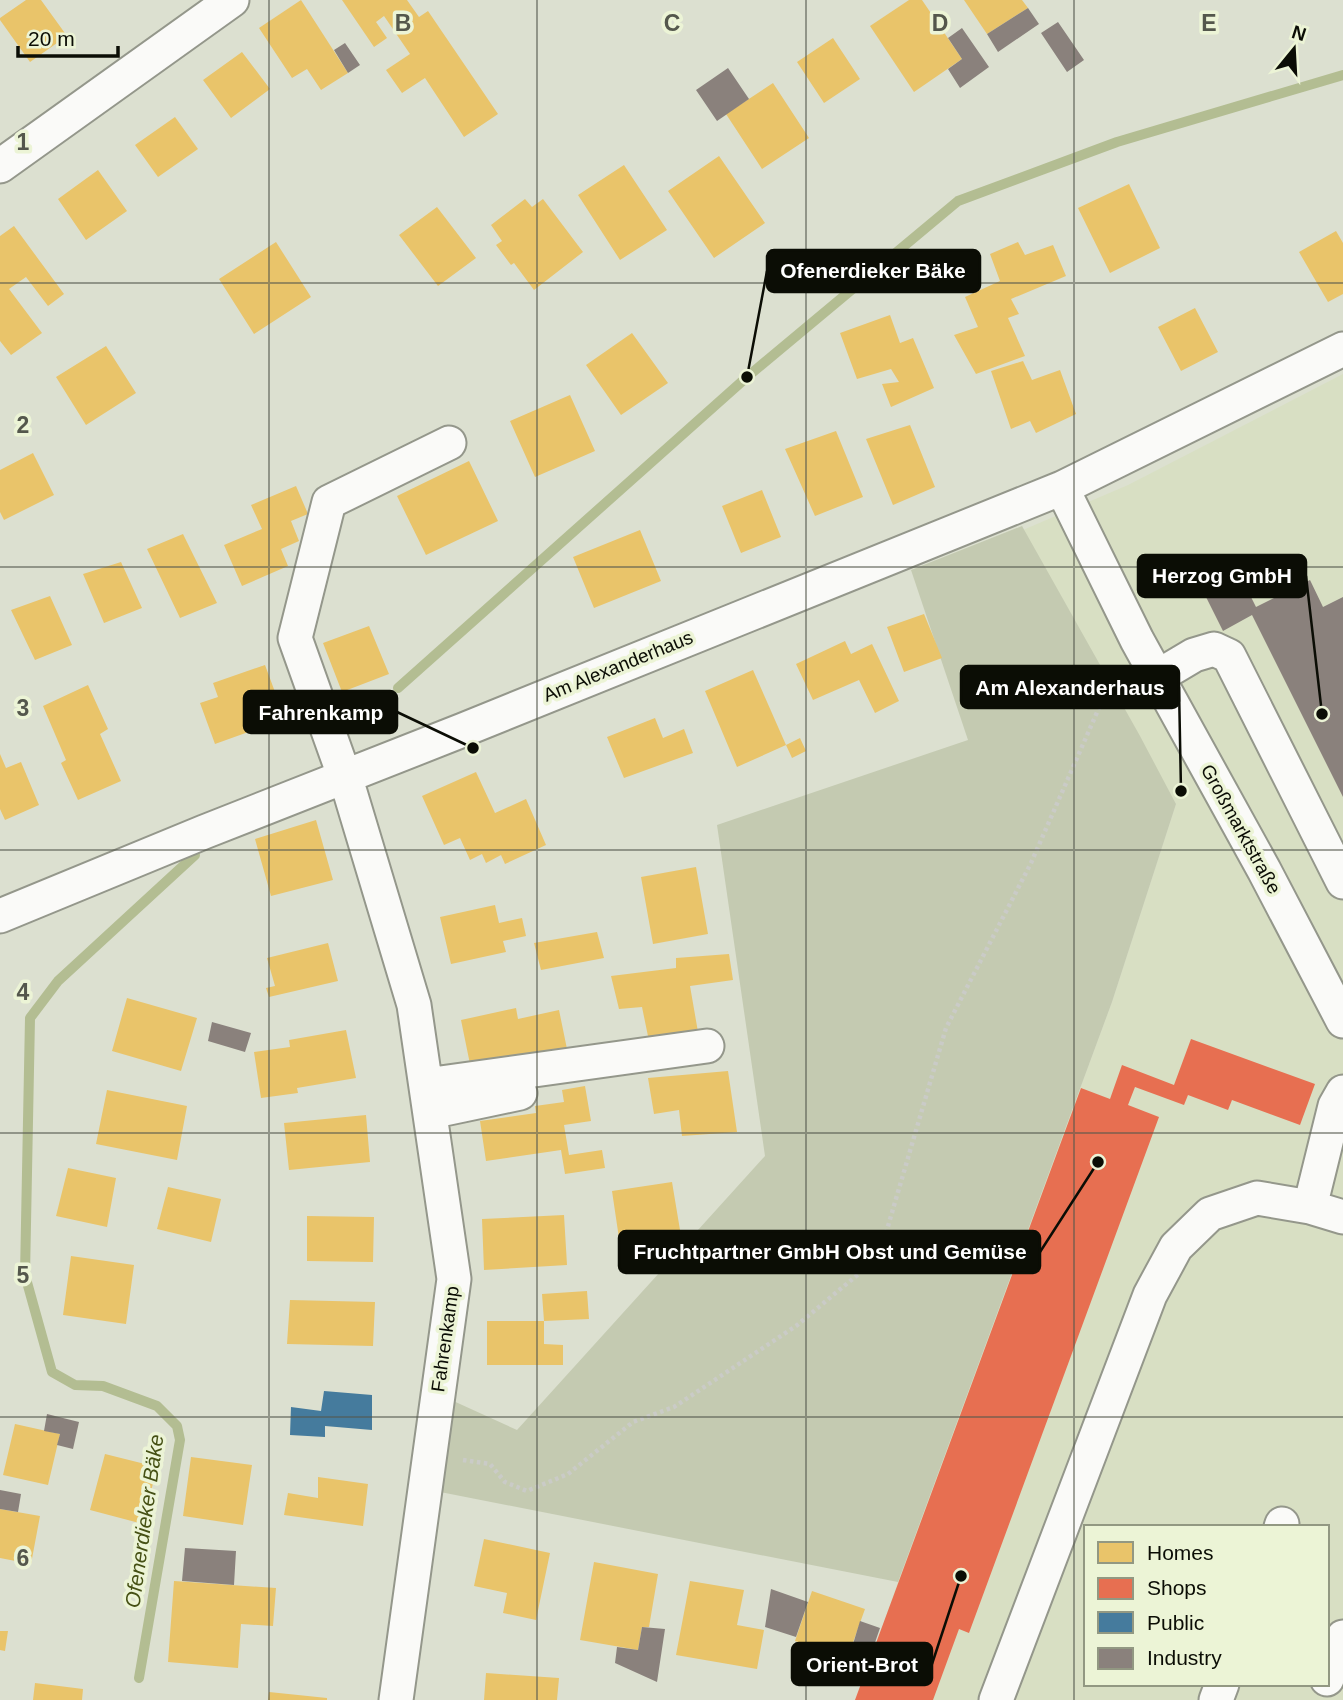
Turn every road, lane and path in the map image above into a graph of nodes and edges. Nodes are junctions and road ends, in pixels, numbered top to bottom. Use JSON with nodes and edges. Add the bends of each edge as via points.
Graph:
{"nodes":[{"id":1,"x":232,"y":0,"type":"edge"},
{"id":2,"x":0,"y":166,"type":"edge"},
{"id":3,"x":1343,"y":349,"type":"edge"},
{"id":4,"x":449,"y":443,"type":"dead end"},
{"id":5,"x":1062,"y":488,"type":"junction"},
{"id":6,"x":1137,"y":640,"type":"junction"},
{"id":7,"x":1157,"y":677,"type":"junction"},
{"id":8,"x":345,"y":778,"type":"junction"},
{"id":9,"x":1343,"y":882,"type":"edge"},
{"id":10,"x":0,"y":916,"type":"edge"},
{"id":11,"x":1343,"y":1021,"type":"edge"},
{"id":12,"x":707,"y":1046,"type":"dead end"},
{"id":13,"x":674,"y":1068,"type":"dead end"},
{"id":14,"x":1343,"y":1092,"type":"edge"},
{"id":15,"x":428,"y":1099,"type":"junction"},
{"id":16,"x":1310,"y":1207,"type":"junction"},
{"id":17,"x":1343,"y":1217,"type":"edge"},
{"id":18,"x":430,"y":1454,"type":"junction"},
{"id":19,"x":1343,"y":1637,"type":"edge"},
{"id":20,"x":1329,"y":1674,"type":"edge"},
{"id":21,"x":396,"y":1700,"type":"edge"},
{"id":22,"x":996,"y":1700,"type":"edge"}],
"edges":[{"from":1,"to":2,"type":"street"},
{"from":3,"to":5,"type":"street","name":"Am Alexanderhaus"},
{"from":4,"to":8,"type":"street","name":"Fahrenkamp","via":[[328,502],[295,638]]},
{"from":5,"to":6,"type":"street","name":"Großmarktstraße"},
{"from":5,"to":8,"type":"street","name":"Am Alexanderhaus"},
{"from":6,"to":7,"type":"street","name":"Großmarktstraße"},
{"from":6,"to":18,"type":"path","via":[[1115,670],[1031,863],[946,1028],[879,1257],[796,1326],[674,1407],[633,1422],[568,1474],[527,1491],[505,1482],[490,1464]]},
{"from":7,"to":9,"type":"street","via":[[1214,649],[1229,656]]},
{"from":7,"to":11,"type":"street","name":"Großmarktstraße"},
{"from":8,"to":10,"type":"street","name":"Am Alexanderhaus"},
{"from":8,"to":15,"type":"street","name":"Fahrenkamp","via":[[414,1005]]},
{"from":12,"to":15,"type":"street"},
{"from":13,"to":15,"type":"street"},
{"from":14,"to":16,"type":"street","via":[[1335,1106]]},
{"from":15,"to":18,"type":"street","name":"Fahrenkamp","via":[[454,1279]]},
{"from":16,"to":17,"type":"street"},
{"from":16,"to":22,"type":"street","via":[[1257,1198],[1210,1214],[1176,1247],[1150,1295]]},
{"from":18,"to":21,"type":"street","name":"Fahrenkamp"},
{"from":19,"to":20,"type":"street"}]}
